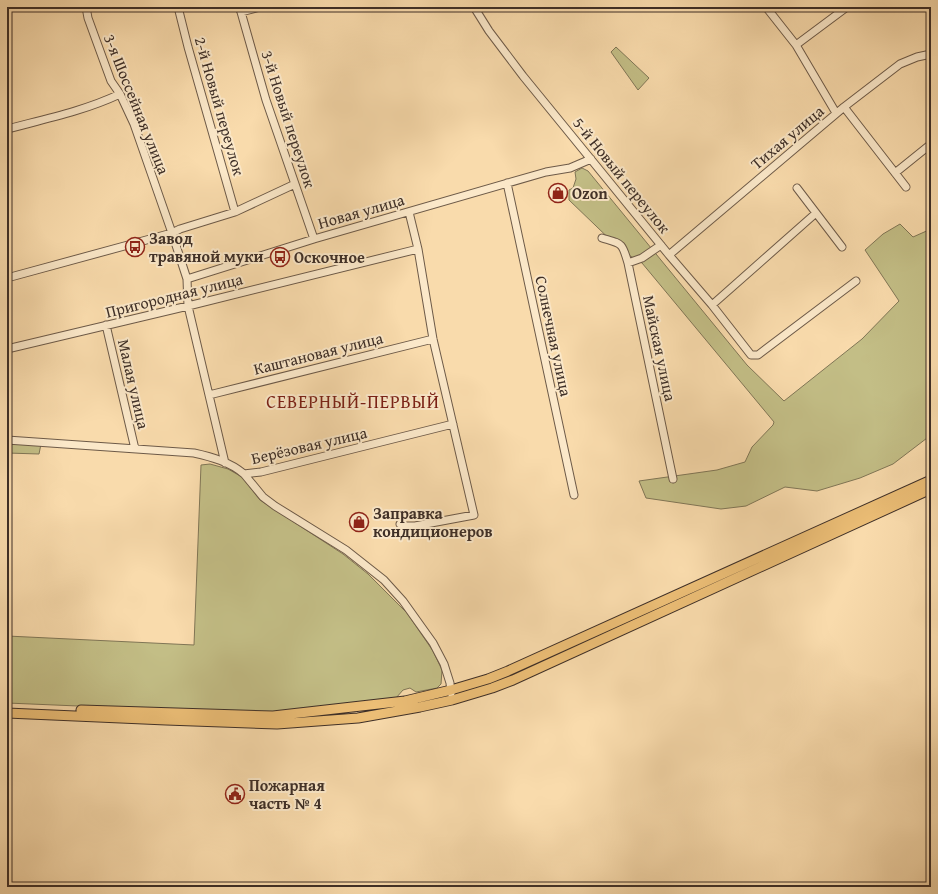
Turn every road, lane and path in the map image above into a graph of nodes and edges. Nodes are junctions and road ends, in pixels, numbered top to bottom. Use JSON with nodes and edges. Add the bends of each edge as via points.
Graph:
{"nodes":[{"id":1,"x":86,"y":7,"type":"edge"},
{"id":2,"x":178,"y":7,"type":"edge"},
{"id":3,"x":260,"y":7,"type":"edge"},
{"id":4,"x":474,"y":7,"type":"edge"},
{"id":5,"x":766,"y":7,"type":"edge"},
{"id":6,"x":846,"y":7,"type":"edge"},
{"id":7,"x":240,"y":9,"type":"edge"},
{"id":8,"x":796,"y":46,"type":"junction"},
{"id":9,"x":931,"y":54,"type":"edge"},
{"id":10,"x":120,"y":94,"type":"junction"},
{"id":11,"x":844,"y":107,"type":"junction"},
{"id":12,"x":836,"y":113,"type":"junction"},
{"id":13,"x":7,"y":129,"type":"edge"},
{"id":14,"x":931,"y":144,"type":"edge"},
{"id":15,"x":591,"y":159,"type":"junction"},
{"id":16,"x":895,"y":173,"type":"junction"},
{"id":17,"x":295,"y":184,"type":"junction"},
{"id":18,"x":507,"y":184,"type":"junction"},
{"id":19,"x":906,"y":187,"type":"dead end"},
{"id":20,"x":797,"y":188,"type":"dead end"},
{"id":21,"x":235,"y":212,"type":"junction"},
{"id":22,"x":409,"y":212,"type":"junction"},
{"id":23,"x":816,"y":213,"type":"junction"},
{"id":24,"x":172,"y":233,"type":"junction"},
{"id":25,"x":602,"y":238,"type":"dead end"},
{"id":26,"x":314,"y":239,"type":"junction"},
{"id":27,"x":661,"y":245,"type":"junction"},
{"id":28,"x":842,"y":247,"type":"dead end"},
{"id":29,"x":418,"y":249,"type":"junction"},
{"id":30,"x":669,"y":255,"type":"junction"},
{"id":31,"x":628,"y":263,"type":"junction"},
{"id":32,"x":7,"y":278,"type":"edge"},
{"id":33,"x":186,"y":280,"type":"junction"},
{"id":34,"x":856,"y":281,"type":"dead end"},
{"id":35,"x":712,"y":305,"type":"junction"},
{"id":36,"x":188,"y":306,"type":"junction"},
{"id":37,"x":106,"y":325,"type":"junction"},
{"id":38,"x":433,"y":339,"type":"junction"},
{"id":39,"x":7,"y":349,"type":"edge"},
{"id":40,"x":209,"y":395,"type":"junction"},
{"id":41,"x":453,"y":424,"type":"junction"},
{"id":42,"x":7,"y":440,"type":"edge"},
{"id":43,"x":135,"y":449,"type":"junction"},
{"id":44,"x":225,"y":462,"type":"junction"},
{"id":45,"x":244,"y":474,"type":"junction"},
{"id":46,"x":673,"y":479,"type":"dead end"},
{"id":47,"x":931,"y":480,"type":"edge"},
{"id":48,"x":931,"y":489,"type":"edge"},
{"id":49,"x":574,"y":495,"type":"dead end"},
{"id":50,"x":400,"y":524,"type":"dead end"},
{"id":51,"x":451,"y":690,"type":"junction"},
{"id":52,"x":452,"y":700,"type":"junction"},
{"id":53,"x":7,"y":707,"type":"edge"},
{"id":54,"x":7,"y":713,"type":"edge"}],
"edges":[{"from":1,"to":10,"type":"street","name":"3-я Шоссейная улица","via":[[111,81]]},
{"from":2,"to":21,"type":"street","name":"2-й Новый переулок"},
{"from":3,"to":7,"type":"street"},
{"from":4,"to":15,"type":"street","name":"5-й Новый переулок","via":[[523,76]]},
{"from":5,"to":8,"type":"street"},
{"from":6,"to":8,"type":"street"},
{"from":7,"to":17,"type":"street","name":"3-й Новый переулок","via":[[266,100]]},
{"from":8,"to":12,"type":"street"},
{"from":9,"to":11,"type":"street","name":"Тихая улица","via":[[900,64]]},
{"from":10,"to":13,"type":"street","via":[[83,109]]},
{"from":10,"to":24,"type":"street","name":"3-я Шоссейная улица","via":[[134,124]]},
{"from":11,"to":12,"type":"street","name":"Тихая улица"},
{"from":11,"to":16,"type":"street"},
{"from":12,"to":30,"type":"street","name":"Тихая улица"},
{"from":14,"to":16,"type":"street"},
{"from":15,"to":18,"type":"street","name":"Новая улица","via":[[570,168],[546,172]]},
{"from":15,"to":27,"type":"street","name":"5-й Новый переулок"},
{"from":16,"to":19,"type":"street"},
{"from":17,"to":21,"type":"street"},
{"from":17,"to":26,"type":"street","name":"3-й Новый переулок"},
{"from":18,"to":22,"type":"street","name":"Новая улица"},
{"from":18,"to":49,"type":"street","name":"Солнечная улица"},
{"from":20,"to":23,"type":"street"},
{"from":21,"to":24,"type":"street","via":[[180,228]]},
{"from":22,"to":26,"type":"street","name":"Новая улица"},
{"from":22,"to":29,"type":"street"},
{"from":23,"to":28,"type":"street"},
{"from":23,"to":35,"type":"street"},
{"from":24,"to":32,"type":"street"},
{"from":24,"to":33,"type":"street"},
{"from":25,"to":31,"type":"street","name":"Майская улица","via":[[620,244]]},
{"from":26,"to":33,"type":"street","name":"Новая улица"},
{"from":27,"to":30,"type":"street","name":"5-й Новый переулок"},
{"from":27,"to":31,"type":"street","via":[[642,258]]},
{"from":29,"to":36,"type":"street","name":"Пригородная улица"},
{"from":29,"to":38,"type":"street"},
{"from":30,"to":35,"type":"street","name":"5-й Новый переулок"},
{"from":31,"to":46,"type":"street","name":"Майская улица"},
{"from":33,"to":36,"type":"street"},
{"from":34,"to":35,"type":"street","name":"5-й Новый переулок","via":[[758,356],[751,355]]},
{"from":36,"to":37,"type":"street","name":"Пригородная улица"},
{"from":36,"to":40,"type":"street"},
{"from":37,"to":39,"type":"street","name":"Пригородная улица"},
{"from":37,"to":43,"type":"street","name":"Малая улица"},
{"from":38,"to":40,"type":"street","name":"Каштановая улица"},
{"from":38,"to":41,"type":"street"},
{"from":40,"to":44,"type":"street"},
{"from":41,"to":45,"type":"street","name":"Берёзовая улица","via":[[261,472]]},
{"from":41,"to":50,"type":"street","via":[[474,515],[416,526]]},
{"from":42,"to":43,"type":"street","name":"Берёзовая улица"},
{"from":43,"to":44,"type":"street","name":"Берёзовая улица","via":[[194,453]]},
{"from":44,"to":45,"type":"street","name":"Берёзовая улица"},
{"from":45,"to":51,"type":"street","via":[[263,497],[346,550],[384,580],[433,643],[444,664]]},
{"from":47,"to":51,"type":"main road","via":[[508,671]]},
{"from":48,"to":52,"type":"main road","via":[[513,680]]},
{"from":51,"to":52,"type":"street"},
{"from":51,"to":53,"type":"main road","via":[[405,701],[273,716]]},
{"from":52,"to":54,"type":"main road","via":[[358,718],[277,724]]}]}
